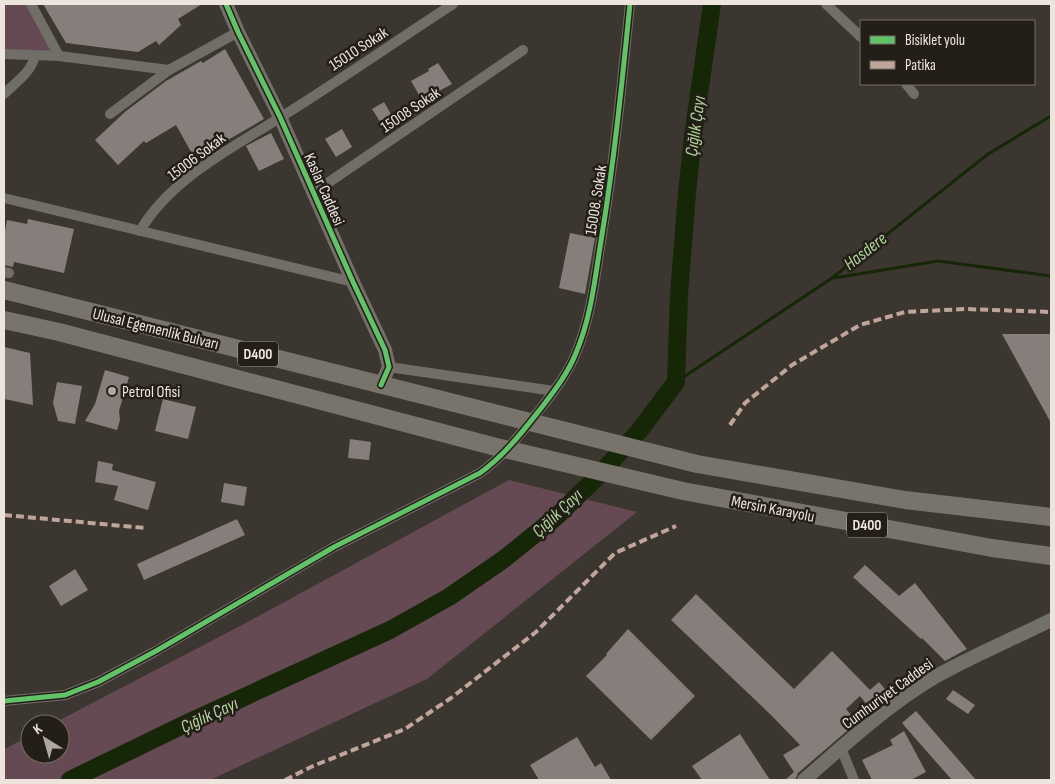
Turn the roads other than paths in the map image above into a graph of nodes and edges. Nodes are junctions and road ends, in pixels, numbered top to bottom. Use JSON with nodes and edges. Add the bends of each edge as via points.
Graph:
{"nodes":[{"id":1,"x":32,"y":4,"type":"edge"},
{"id":2,"x":226,"y":4,"type":"edge"},
{"id":3,"x":453,"y":4,"type":"edge"},
{"id":4,"x":630,"y":4,"type":"edge"},
{"id":5,"x":826,"y":4,"type":"edge"},
{"id":6,"x":238,"y":32,"type":"junction"},
{"id":7,"x":860,"y":37,"type":"edge"},
{"id":8,"x":523,"y":50,"type":"dead end"},
{"id":9,"x":4,"y":54,"type":"edge"},
{"id":10,"x":35,"y":55,"type":"junction"},
{"id":11,"x":59,"y":56,"type":"junction"},
{"id":12,"x":169,"y":70,"type":"junction"},
{"id":13,"x":907,"y":85,"type":"edge"},
{"id":14,"x":4,"y":94,"type":"edge"},
{"id":15,"x":914,"y":94,"type":"dead end"},
{"id":16,"x":110,"y":114,"type":"dead end"},
{"id":17,"x":280,"y":118,"type":"junction"},
{"id":18,"x":313,"y":193,"type":"junction"},
{"id":19,"x":4,"y":198,"type":"edge"},
{"id":20,"x":140,"y":231,"type":"junction"},
{"id":21,"x":5,"y":278,"type":"edge"},
{"id":22,"x":353,"y":282,"type":"junction"},
{"id":23,"x":4,"y":320,"type":"edge"},
{"id":24,"x":389,"y":367,"type":"junction"},
{"id":25,"x":381,"y":385,"type":"junction"},
{"id":26,"x":554,"y":391,"type":"junction"},
{"id":27,"x":512,"y":417,"type":"joint"},
{"id":28,"x":496,"y":447,"type":"joint"},
{"id":29,"x":1051,"y":517,"type":"edge"},
{"id":30,"x":1051,"y":556,"type":"edge"},
{"id":31,"x":1051,"y":620,"type":"edge"},
{"id":32,"x":4,"y":701,"type":"edge"},
{"id":33,"x":841,"y":748,"type":"junction"},
{"id":34,"x":804,"y":780,"type":"edge"},
{"id":35,"x":854,"y":780,"type":"edge"}],
"edges":[{"from":1,"to":11,"type":"street"},
{"from":2,"to":6,"type":"street","name":"Kaslar Caddesi"},
{"from":3,"to":17,"type":"street","name":"15010 Sokak"},
{"from":4,"to":26,"type":"street","name":"15008. Sokak","via":[[611,181],[592,294],[577,352]]},
{"from":5,"to":7,"type":"street"},
{"from":6,"to":12,"type":"street"},
{"from":6,"to":17,"type":"street","name":"Kaslar Caddesi"},
{"from":8,"to":18,"type":"street","name":"15008 Sokak"},
{"from":9,"to":10,"type":"street"},
{"from":10,"to":11,"type":"street"},
{"from":10,"to":14,"type":"street","via":[[31,67]]},
{"from":11,"to":12,"type":"street"},
{"from":12,"to":16,"type":"street"},
{"from":13,"to":15,"type":"street"},
{"from":17,"to":18,"type":"street","name":"Kaslar Caddesi"},
{"from":17,"to":20,"type":"street","name":"15006 Sokak","via":[[248,136],[186,180],[155,209]]},
{"from":18,"to":22,"type":"street","name":"Kaslar Caddesi"},
{"from":19,"to":20,"type":"street"},
{"from":20,"to":22,"type":"street"},
{"from":21,"to":25,"type":"highway","name":"Ulusal Egemenlik Bulvarı","number":"D400"},
{"from":22,"to":24,"type":"street","name":"Kaslar Caddesi","via":[[385,350]]},
{"from":23,"to":28,"type":"highway","name":"Ulusal Egemenlik Bulvarı","number":"D400"},
{"from":24,"to":25,"type":"street"},
{"from":24,"to":26,"type":"street"},
{"from":25,"to":27,"type":"highway","name":"Ulusal Egemenlik Bulvarı","number":"D400"},
{"from":26,"to":32,"type":"street","name":"15008. Sokak","via":[[506,451],[480,473],[334,546],[98,682],[64,694]]},
{"from":27,"to":29,"type":"highway","name":"Mersin Karayolu","number":"D400","via":[[697,464],[905,500]]},
{"from":28,"to":30,"type":"highway","name":"Mersin Karayolu","number":"D400","via":[[684,491]]},
{"from":31,"to":33,"type":"street","name":"Cumhuriyet Caddesi","via":[[935,677]]},
{"from":33,"to":34,"type":"street","name":"Cumhuriyet Caddesi"},
{"from":33,"to":35,"type":"street"}]}
